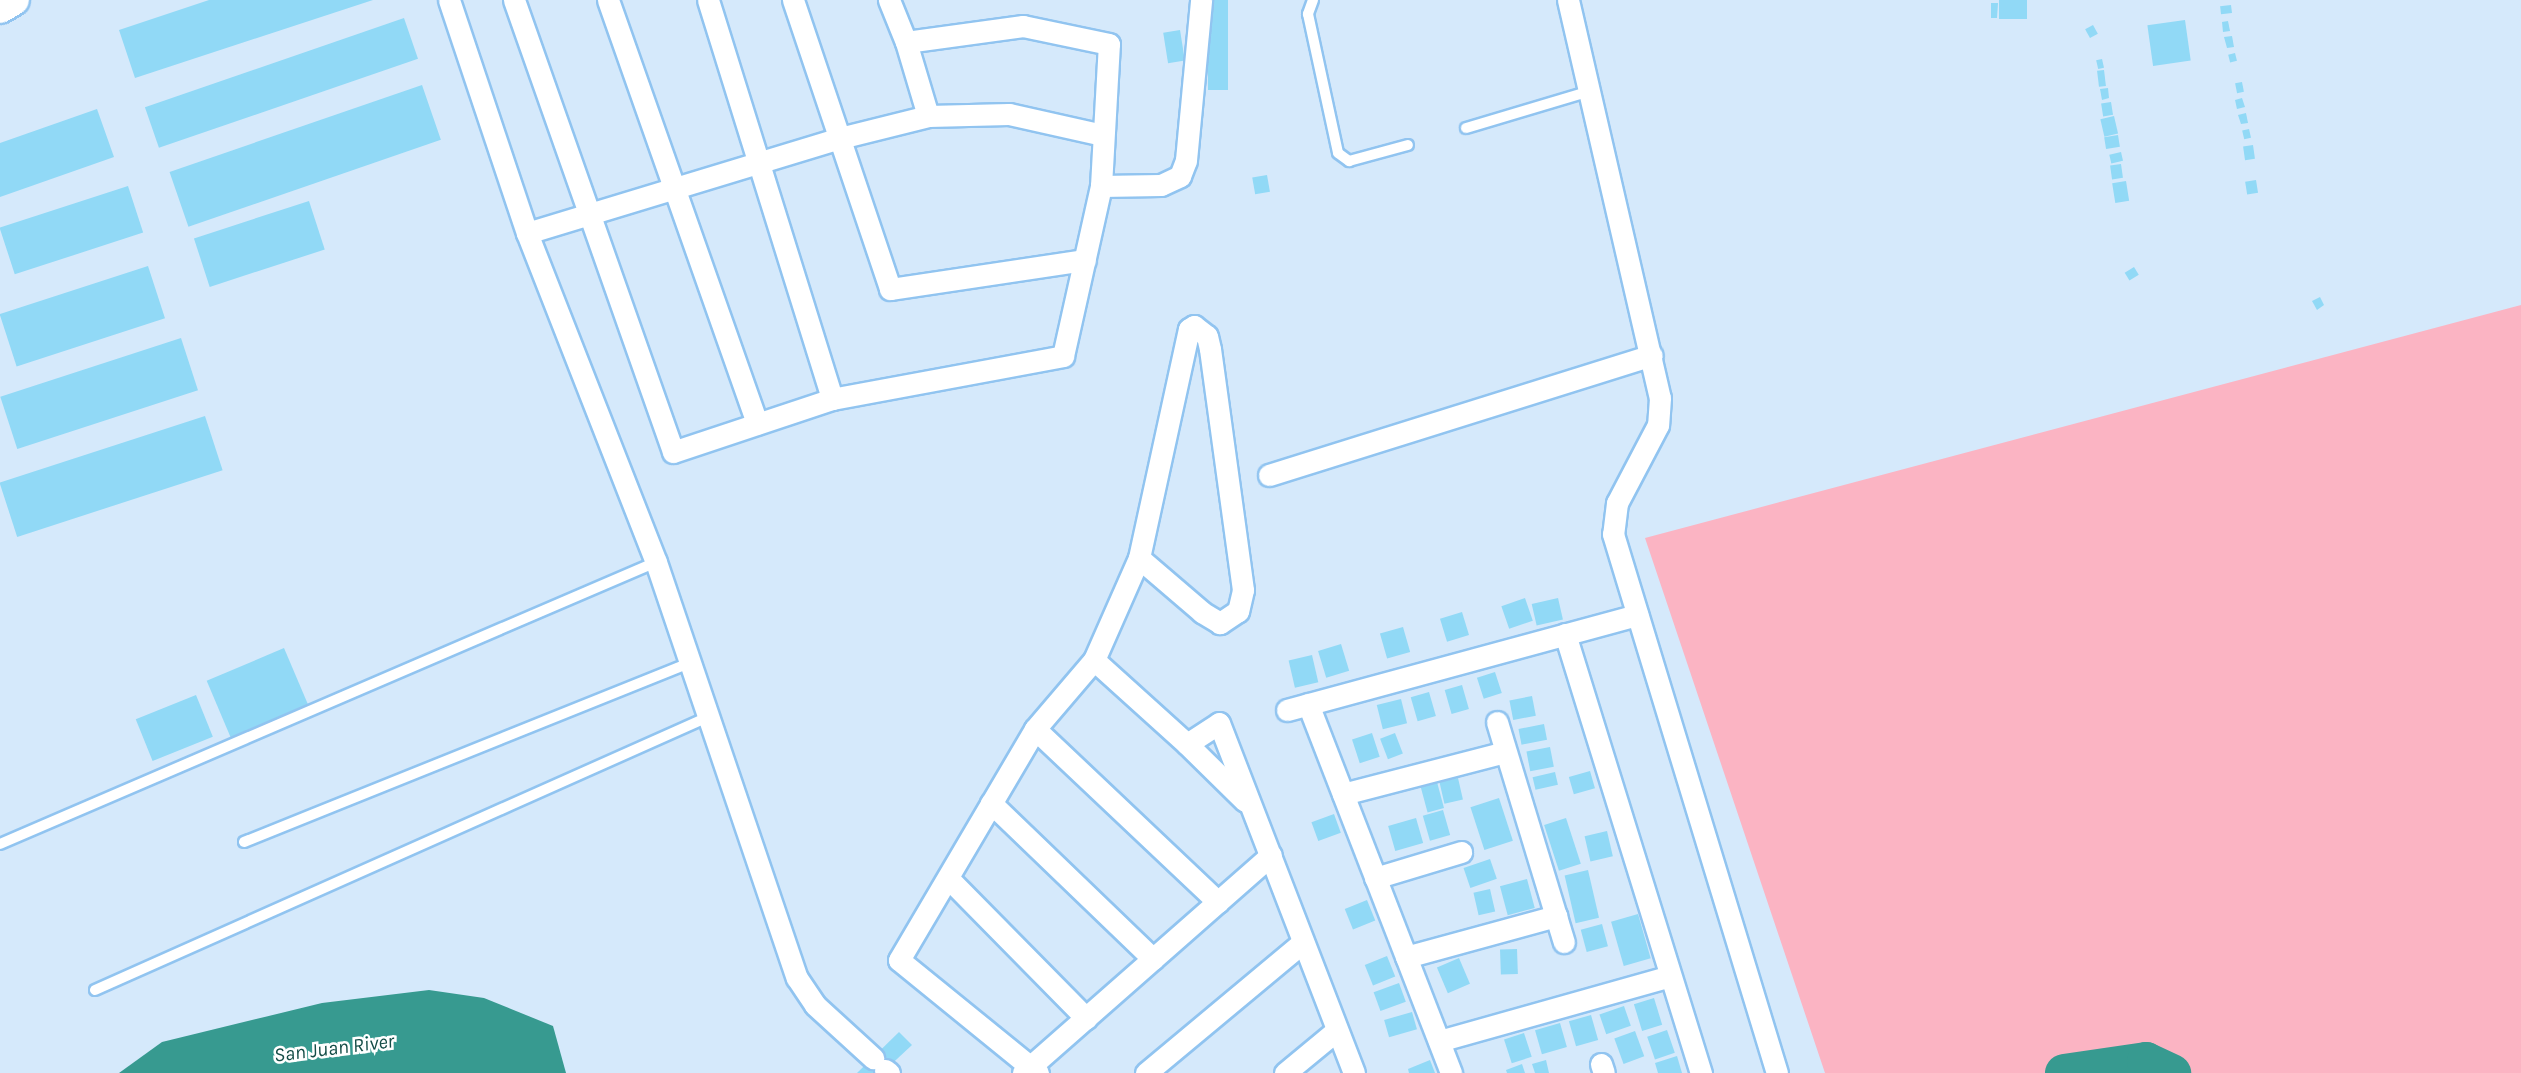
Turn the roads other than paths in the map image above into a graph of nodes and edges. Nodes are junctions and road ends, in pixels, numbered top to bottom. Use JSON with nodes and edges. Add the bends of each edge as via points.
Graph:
{"nodes":[{"id":1,"x":14,"y":0,"type":"edge"},
{"id":2,"x":449,"y":0,"type":"edge"},
{"id":3,"x":514,"y":0,"type":"edge"},
{"id":4,"x":608,"y":0,"type":"edge"},
{"id":5,"x":708,"y":0,"type":"edge"},
{"id":6,"x":794,"y":0,"type":"edge"},
{"id":7,"x":890,"y":0,"type":"edge"},
{"id":8,"x":1201,"y":0,"type":"edge"},
{"id":9,"x":1313,"y":0,"type":"edge"},
{"id":10,"x":1569,"y":0,"type":"edge"},
{"id":11,"x":0,"y":8,"type":"edge"},
{"id":12,"x":906,"y":42,"type":"junction"},
{"id":13,"x":1590,"y":91,"type":"junction"},
{"id":14,"x":928,"y":116,"type":"junction"},
{"id":15,"x":1466,"y":128,"type":"dead end"},
{"id":16,"x":1103,"y":135,"type":"junction"},
{"id":17,"x":840,"y":138,"type":"junction"},
{"id":18,"x":1408,"y":145,"type":"dead end"},
{"id":19,"x":759,"y":164,"type":"junction"},
{"id":20,"x":1101,"y":186,"type":"junction"},
{"id":21,"x":674,"y":189,"type":"junction"},
{"id":22,"x":589,"y":214,"type":"junction"},
{"id":23,"x":527,"y":233,"type":"junction"},
{"id":24,"x":1084,"y":260,"type":"junction"},
{"id":25,"x":1652,"y":355,"type":"junction"},
{"id":26,"x":832,"y":399,"type":"junction"},
{"id":27,"x":757,"y":424,"type":"junction"},
{"id":28,"x":1269,"y":475,"type":"dead end"},
{"id":29,"x":1139,"y":558,"type":"junction"},
{"id":30,"x":656,"y":562,"type":"junction"},
{"id":31,"x":1637,"y":615,"type":"junction"},
{"id":32,"x":1565,"y":634,"type":"junction"},
{"id":33,"x":1094,"y":660,"type":"junction"},
{"id":34,"x":690,"y":663,"type":"junction"},
{"id":35,"x":1308,"y":704,"type":"junction"},
{"id":36,"x":1287,"y":710,"type":"dead end"},
{"id":37,"x":708,"y":717,"type":"junction"},
{"id":38,"x":1497,"y":722,"type":"dead end"},
{"id":39,"x":1035,"y":729,"type":"junction"},
{"id":40,"x":1187,"y":744,"type":"junction"},
{"id":41,"x":1505,"y":752,"type":"junction"},
{"id":42,"x":1343,"y":794,"type":"junction"},
{"id":43,"x":992,"y":803,"type":"junction"},
{"id":44,"x":1251,"y":808,"type":"junction"},
{"id":45,"x":244,"y":842,"type":"dead end"},
{"id":46,"x":0,"y":844,"type":"edge"},
{"id":47,"x":1461,"y":852,"type":"dead end"},
{"id":48,"x":1271,"y":855,"type":"junction"},
{"id":49,"x":948,"y":878,"type":"junction"},
{"id":50,"x":1375,"y":878,"type":"junction"},
{"id":51,"x":1218,"y":902,"type":"junction"},
{"id":52,"x":1556,"y":916,"type":"junction"},
{"id":53,"x":1304,"y":942,"type":"junction"},
{"id":54,"x":1564,"y":942,"type":"dead end"},
{"id":55,"x":1406,"y":957,"type":"junction"},
{"id":56,"x":1154,"y":958,"type":"junction"},
{"id":57,"x":1670,"y":976,"type":"junction"},
{"id":58,"x":94,"y":990,"type":"dead end"},
{"id":59,"x":1086,"y":1018,"type":"junction"},
{"id":60,"x":1337,"y":1030,"type":"junction"},
{"id":61,"x":1439,"y":1041,"type":"junction"},
{"id":62,"x":882,"y":1067,"type":"edge"},
{"id":63,"x":1031,"y":1071,"type":"edge"},
{"id":64,"x":1146,"y":1073,"type":"edge"},
{"id":65,"x":1285,"y":1073,"type":"edge"},
{"id":66,"x":1354,"y":1073,"type":"edge"},
{"id":67,"x":1451,"y":1073,"type":"edge"},
{"id":68,"x":1701,"y":1073,"type":"edge"},
{"id":69,"x":1778,"y":1073,"type":"edge"}],
"edges":[{"from":1,"to":11,"type":"main road"},
{"from":2,"to":23,"type":"street"},
{"from":3,"to":22,"type":"street"},
{"from":4,"to":21,"type":"street"},
{"from":5,"to":19,"type":"street"},
{"from":6,"to":17,"type":"street"},
{"from":7,"to":12,"type":"street"},
{"from":8,"to":20,"type":"street","via":[[1186,160],[1180,176],[1161,185]]},
{"from":9,"to":18,"type":"lane","via":[[1308,14],[1338,153],[1349,161]]},
{"from":10,"to":13,"type":"street"},
{"from":12,"to":14,"type":"street"},
{"from":12,"to":16,"type":"street","via":[[1023,26],[1109,44]]},
{"from":13,"to":15,"type":"lane"},
{"from":13,"to":25,"type":"street"},
{"from":14,"to":16,"type":"street","via":[[1010,114]]},
{"from":14,"to":17,"type":"street"},
{"from":16,"to":20,"type":"street"},
{"from":17,"to":19,"type":"street"},
{"from":17,"to":24,"type":"street","via":[[890,289]]},
{"from":19,"to":21,"type":"street"},
{"from":19,"to":26,"type":"street"},
{"from":20,"to":24,"type":"street"},
{"from":21,"to":22,"type":"street"},
{"from":21,"to":27,"type":"street"},
{"from":22,"to":23,"type":"street"},
{"from":22,"to":27,"type":"street","via":[[674,452]]},
{"from":23,"to":30,"type":"street"},
{"from":24,"to":26,"type":"street","via":[[1064,356]]},
{"from":25,"to":28,"type":"street"},
{"from":25,"to":31,"type":"street","via":[[1660,398],[1658,425],[1617,503],[1613,534]]},
{"from":26,"to":27,"type":"street"},
{"from":29,"to":29,"type":"street","via":[[1220,623],[1238,611],[1243,590],[1210,349],[1207,336],[1194,326],[1189,329]]},
{"from":29,"to":33,"type":"street"},
{"from":30,"to":34,"type":"street"},
{"from":30,"to":46,"type":"lane"},
{"from":31,"to":32,"type":"street"},
{"from":31,"to":69,"type":"street"},
{"from":32,"to":35,"type":"street"},
{"from":32,"to":57,"type":"street"},
{"from":33,"to":39,"type":"street"},
{"from":33,"to":40,"type":"street"},
{"from":34,"to":37,"type":"street"},
{"from":34,"to":45,"type":"lane"},
{"from":35,"to":36,"type":"street"},
{"from":35,"to":42,"type":"street"},
{"from":37,"to":58,"type":"lane"},
{"from":37,"to":62,"type":"street","via":[[797,978],[815,1005]]},
{"from":38,"to":41,"type":"street"},
{"from":39,"to":43,"type":"street"},
{"from":39,"to":51,"type":"street"},
{"from":40,"to":44,"type":"street"},
{"from":40,"to":44,"type":"street","via":[[1219,723]]},
{"from":41,"to":42,"type":"street"},
{"from":41,"to":52,"type":"street"},
{"from":42,"to":50,"type":"street"},
{"from":43,"to":49,"type":"street"},
{"from":43,"to":56,"type":"street"},
{"from":44,"to":48,"type":"street"},
{"from":47,"to":50,"type":"street"},
{"from":48,"to":51,"type":"street"},
{"from":48,"to":53,"type":"street"},
{"from":49,"to":59,"type":"street"},
{"from":49,"to":63,"type":"street","via":[[899,960]]},
{"from":50,"to":55,"type":"street"},
{"from":51,"to":56,"type":"street"},
{"from":52,"to":54,"type":"street"},
{"from":52,"to":55,"type":"street"},
{"from":53,"to":60,"type":"street"},
{"from":53,"to":64,"type":"street"},
{"from":55,"to":61,"type":"street"},
{"from":56,"to":59,"type":"street"},
{"from":57,"to":61,"type":"street"},
{"from":57,"to":68,"type":"street"},
{"from":59,"to":63,"type":"street"},
{"from":60,"to":65,"type":"street"},
{"from":60,"to":66,"type":"street"},
{"from":61,"to":67,"type":"street"}]}
